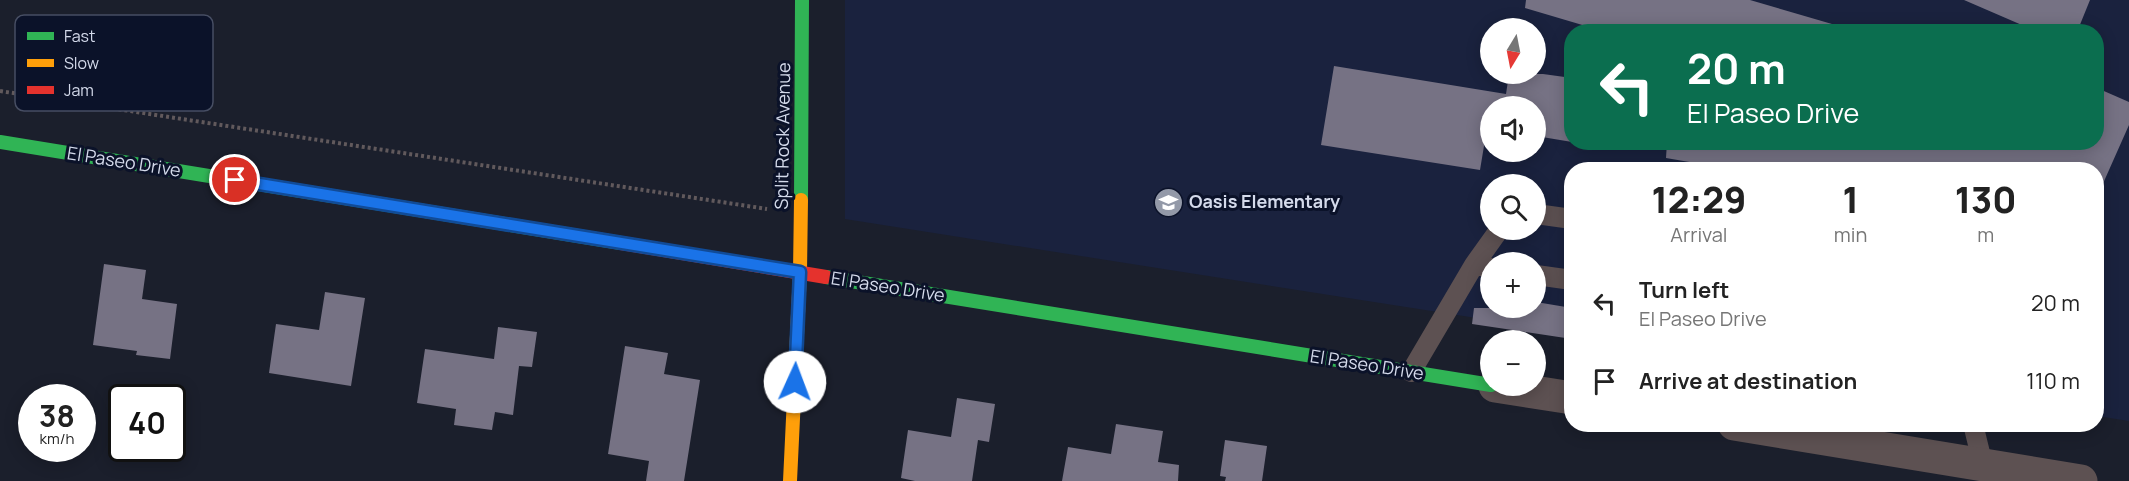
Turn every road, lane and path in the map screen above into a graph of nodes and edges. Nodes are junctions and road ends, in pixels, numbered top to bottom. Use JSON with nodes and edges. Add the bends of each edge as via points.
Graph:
{"nodes":[{"id":1,"x":802,"y":0,"type":"edge"},
{"id":2,"x":0,"y":91,"type":"edge"},
{"id":3,"x":15,"y":93,"type":"edge"},
{"id":4,"x":130,"y":111,"type":"edge"},
{"id":5,"x":0,"y":142,"type":"edge"},
{"id":6,"x":800,"y":214,"type":"junction"},
{"id":7,"x":1546,"y":215,"type":"edge"},
{"id":8,"x":1564,"y":218,"type":"edge"},
{"id":9,"x":1480,"y":270,"type":"edge"},
{"id":10,"x":800,"y":272,"type":"junction"},
{"id":11,"x":1546,"y":276,"type":"edge"},
{"id":12,"x":1564,"y":279,"type":"edge"},
{"id":13,"x":1411,"y":372,"type":"junction"},
{"id":14,"x":1480,"y":383,"type":"edge"},
{"id":15,"x":1546,"y":394,"type":"edge"},
{"id":16,"x":1564,"y":397,"type":"edge"},
{"id":17,"x":1783,"y":432,"type":"edge"},
{"id":18,"x":1975,"y":432,"type":"edge"},
{"id":19,"x":1983,"y":465,"type":"junction"},
{"id":20,"x":790,"y":481,"type":"edge"},
{"id":21,"x":2081,"y":481,"type":"edge"}],
"edges":[{"from":1,"to":6,"type":"street","name":"Split Rock Avenue"},
{"from":2,"to":3,"type":"path"},
{"from":4,"to":6,"type":"path"},
{"from":5,"to":10,"type":"street","name":"El Paseo Drive"},
{"from":6,"to":10,"type":"street","name":"Split Rock Avenue"},
{"from":7,"to":8,"type":"lane"},
{"from":9,"to":13,"type":"lane"},
{"from":10,"to":13,"type":"street","name":"El Paseo Drive"},
{"from":10,"to":20,"type":"street","name":"Split Rock Avenue"},
{"from":11,"to":12,"type":"lane"},
{"from":13,"to":14,"type":"street","name":"El Paseo Drive"},
{"from":15,"to":16,"type":"street","name":"El Paseo Drive"},
{"from":17,"to":19,"type":"street"},
{"from":18,"to":19,"type":"lane"},
{"from":19,"to":21,"type":"street"}]}
